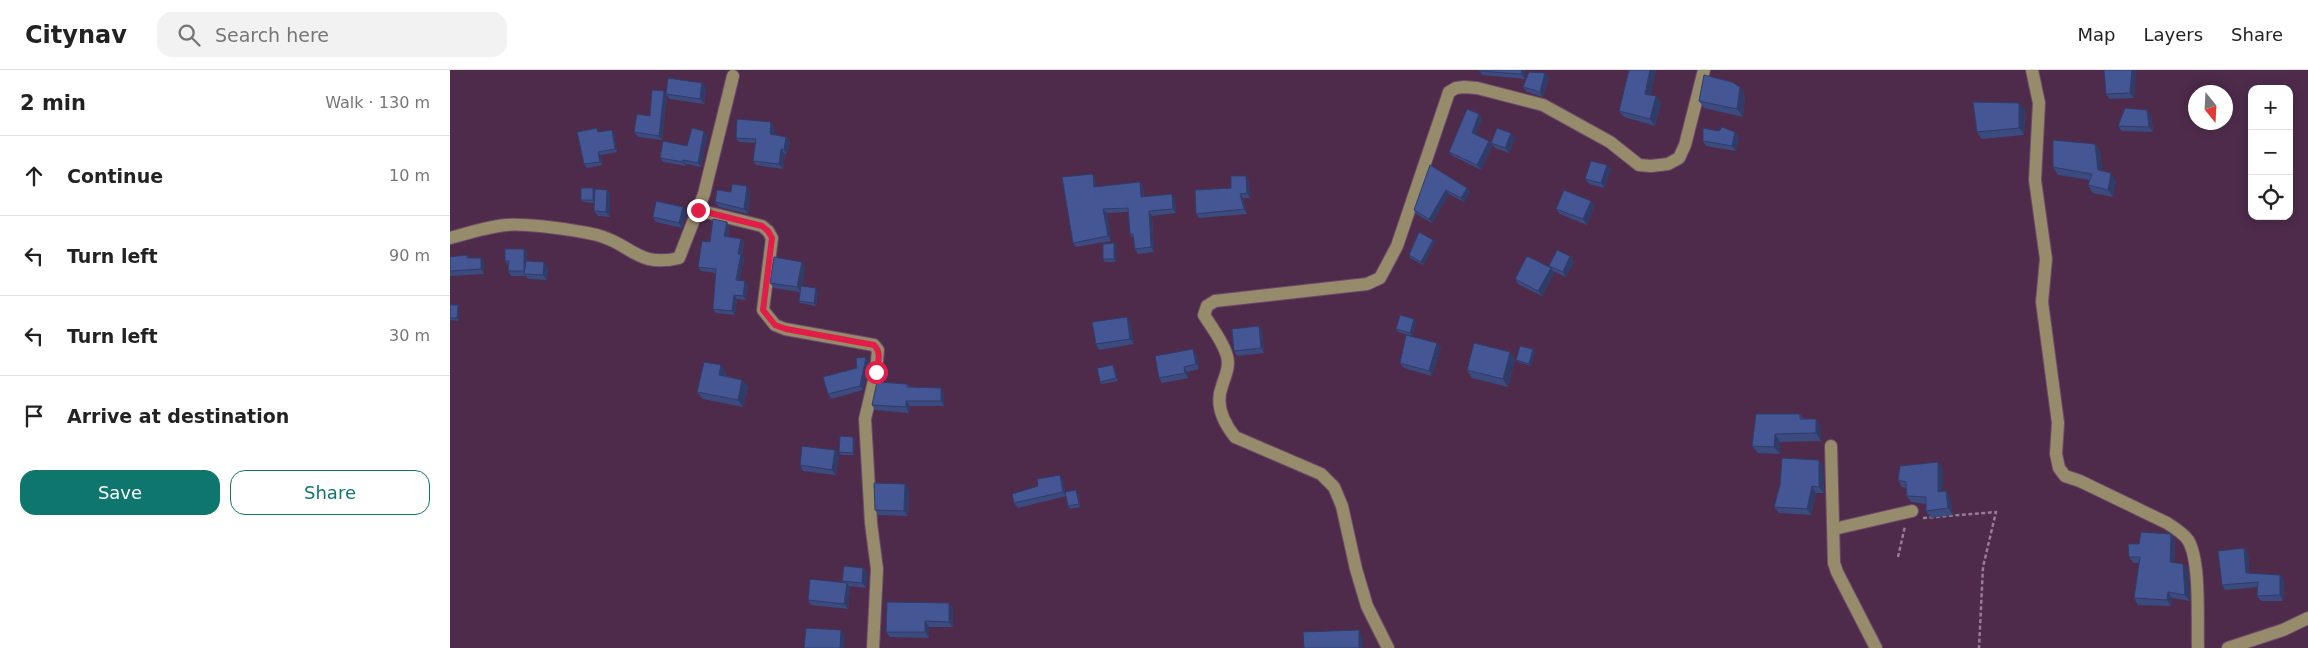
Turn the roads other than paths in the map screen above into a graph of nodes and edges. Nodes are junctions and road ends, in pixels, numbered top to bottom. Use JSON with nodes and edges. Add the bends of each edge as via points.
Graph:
{"nodes":[{"id":1,"x":1704,"y":70,"type":"edge"},
{"id":2,"x":2032,"y":70,"type":"edge"},
{"id":3,"x":733,"y":76,"type":"dead end"},
{"id":4,"x":698,"y":210,"type":"junction"},
{"id":5,"x":450,"y":238,"type":"edge"},
{"id":6,"x":1831,"y":446,"type":"dead end"},
{"id":7,"x":1912,"y":511,"type":"road end"},
{"id":8,"x":1834,"y":528,"type":"junction"},
{"id":9,"x":2308,"y":618,"type":"edge"},
{"id":10,"x":873,"y":648,"type":"edge"},
{"id":11,"x":1388,"y":648,"type":"edge"},
{"id":12,"x":1876,"y":648,"type":"edge"},
{"id":13,"x":2198,"y":648,"type":"edge"},
{"id":14,"x":2228,"y":648,"type":"edge"}],
"edges":[{"from":1,"to":11,"type":"street","via":[[1679,158],[1668,164],[1651,166],[1639,165],[1610,142],[1542,105],[1477,88],[1456,88],[1449,92],[1397,246],[1380,278],[1367,284],[1214,301],[1207,306],[1204,315],[1228,357],[1228,374],[1221,387],[1220,408],[1226,426],[1235,436],[1321,474],[1334,487],[1342,506],[1367,606]]},
{"from":2,"to":13,"type":"street","via":[[2039,103],[2035,180],[2046,259],[2042,302],[2058,423],[2056,454],[2059,468],[2064,476],[2167,523],[2188,541],[2195,563]]},
{"from":3,"to":4,"type":"street"},
{"from":4,"to":5,"type":"street","via":[[679,258],[663,262],[650,261],[599,236],[570,230],[507,225]]},
{"from":4,"to":10,"type":"street","via":[[762,226],[768,231],[772,238],[763,310],[775,325],[806,334],[874,345],[878,350],[865,419],[877,569]]},
{"from":6,"to":8,"type":"street"},
{"from":7,"to":8,"type":"street"},
{"from":8,"to":12,"type":"street","via":[[1837,572]]},
{"from":9,"to":14,"type":"street","via":[[2284,630]]}]}
